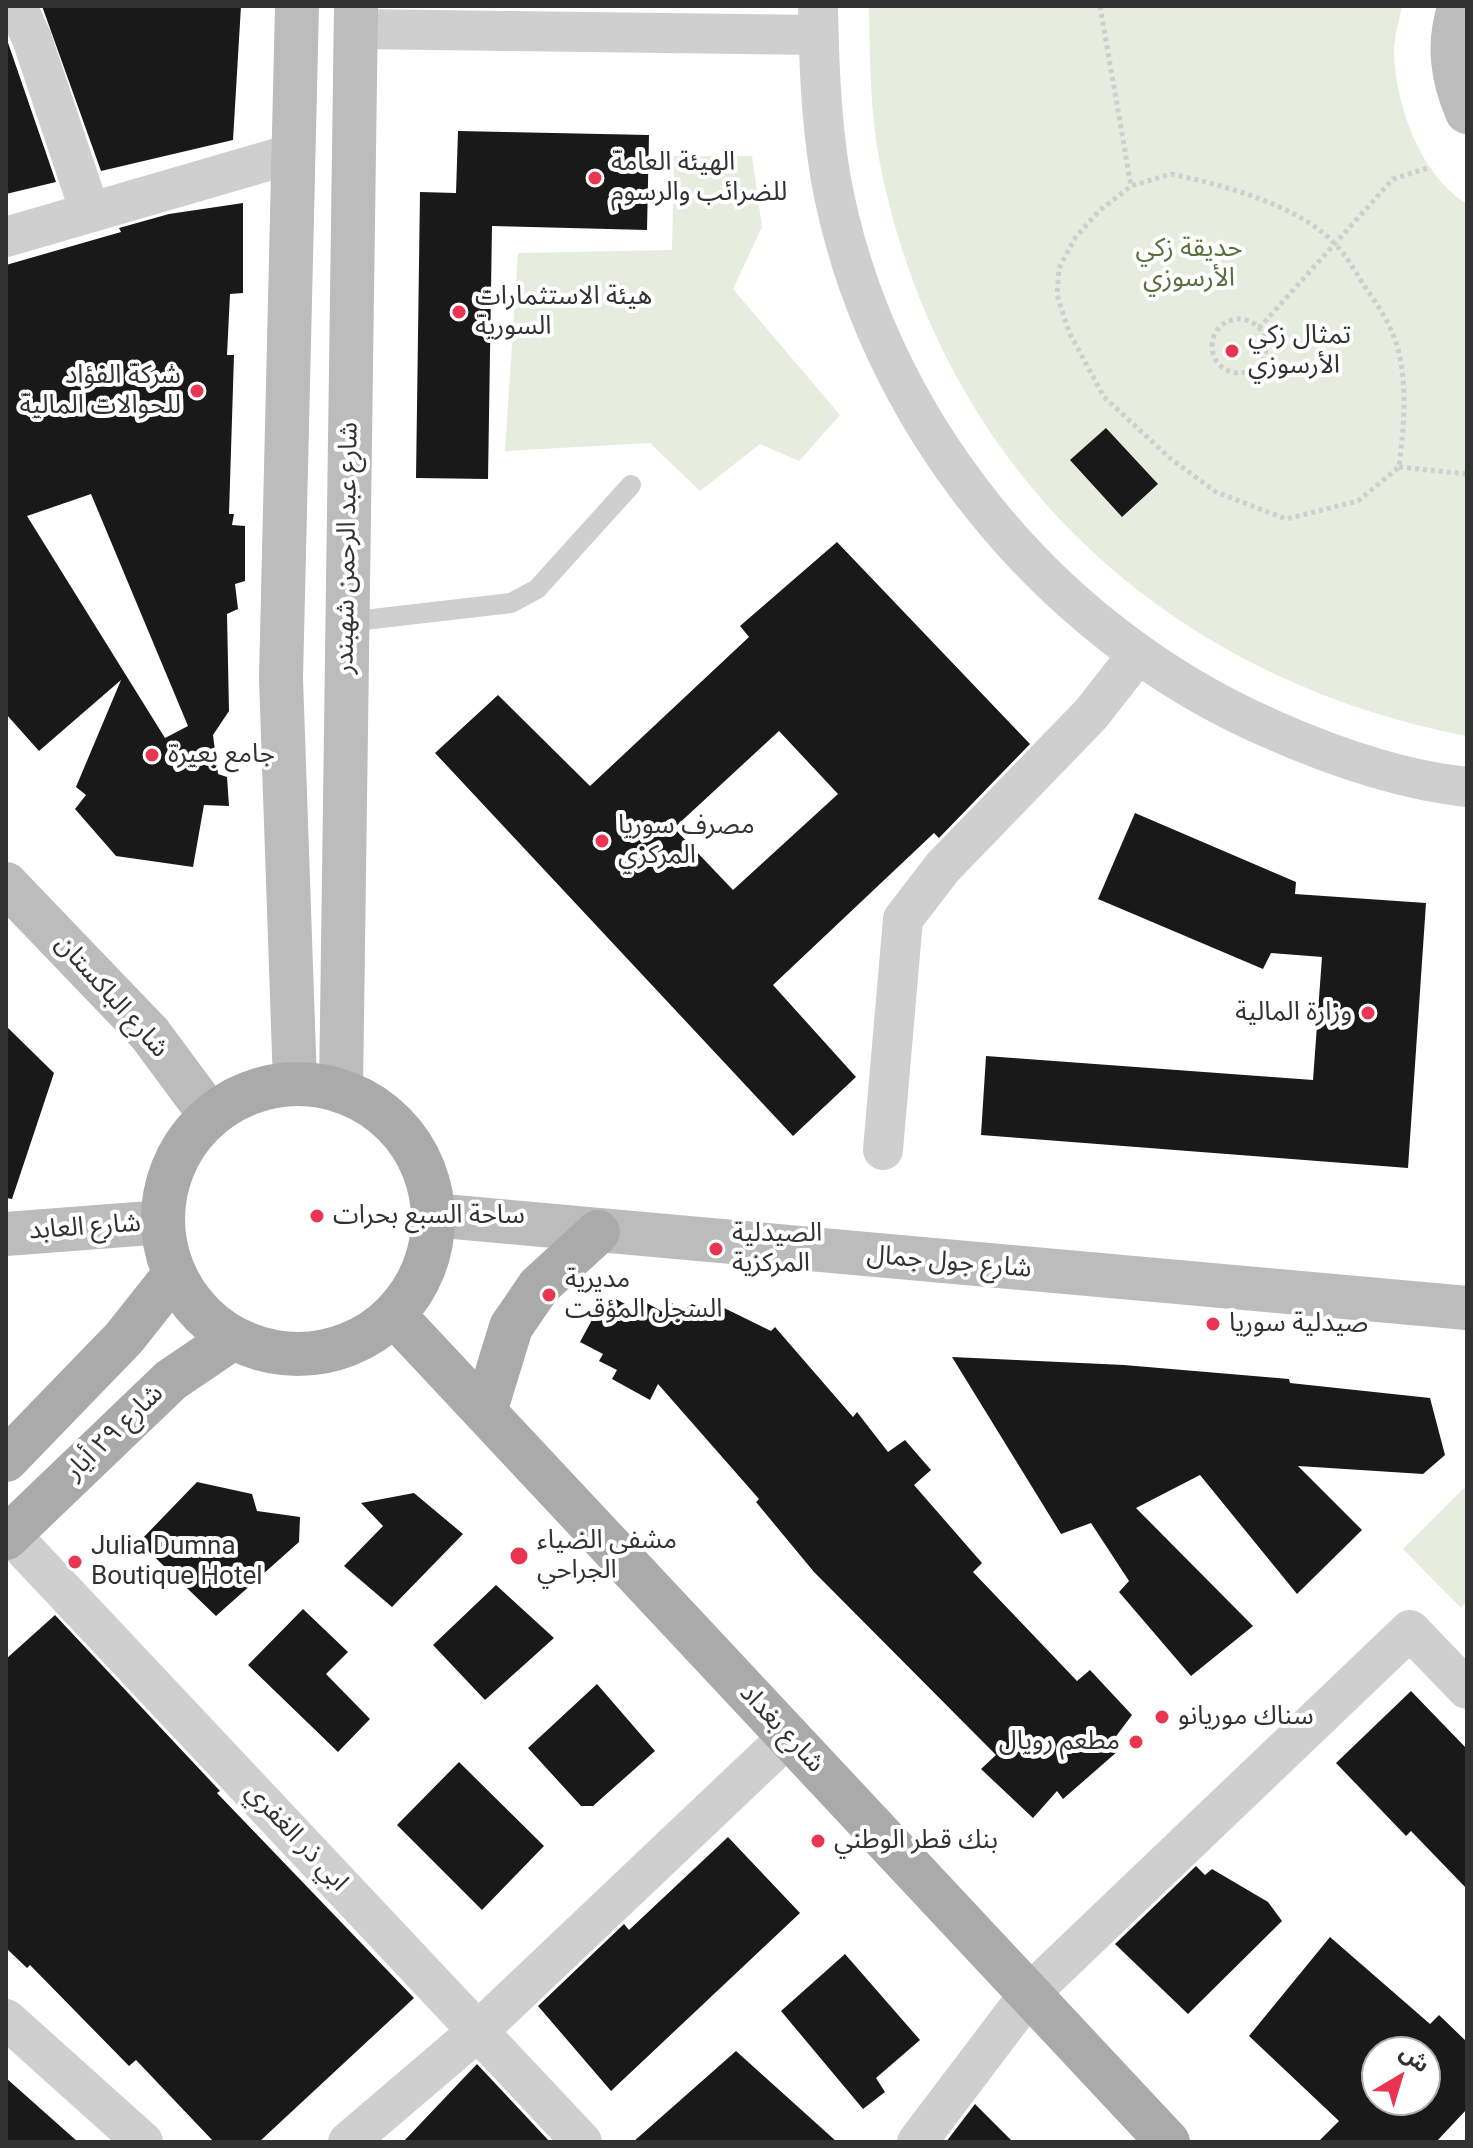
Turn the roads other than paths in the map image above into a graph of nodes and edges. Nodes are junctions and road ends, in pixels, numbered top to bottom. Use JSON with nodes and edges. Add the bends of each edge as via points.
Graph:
{"nodes":[{"id":1,"x":17,"y":6,"type":"edge"},
{"id":2,"x":297,"y":6,"type":"edge"},
{"id":3,"x":1460,"y":6,"type":"edge"},
{"id":4,"x":356,"y":18,"type":"edge"},
{"id":5,"x":818,"y":20,"type":"edge"},
{"id":6,"x":1467,"y":112,"type":"edge"},
{"id":7,"x":295,"y":153,"type":"junction"},
{"id":8,"x":90,"y":212,"type":"junction"},
{"id":9,"x":6,"y":237,"type":"edge"},
{"id":10,"x":631,"y":485,"type":"dead end"},
{"id":11,"x":347,"y":622,"type":"junction"},
{"id":12,"x":1138,"y":654,"type":"junction"},
{"id":13,"x":1467,"y":787,"type":"edge"},
{"id":14,"x":6,"y":884,"type":"edge"},
{"id":15,"x":295,"y":1083,"type":"junction"},
{"id":16,"x":341,"y":1091,"type":"junction"},
{"id":17,"x":210,"y":1115,"type":"junction"},
{"id":18,"x":883,"y":1150,"type":"dead end"},
{"id":19,"x":432,"y":1215,"type":"junction"},
{"id":20,"x":163,"y":1222,"type":"junction"},
{"id":21,"x":598,"y":1232,"type":"junction"},
{"id":22,"x":6,"y":1234,"type":"edge"},
{"id":23,"x":174,"y":1275,"type":"junction"},
{"id":24,"x":1467,"y":1308,"type":"edge"},
{"id":25,"x":394,"y":1315,"type":"junction"},
{"id":26,"x":233,"y":1338,"type":"junction"},
{"id":27,"x":485,"y":1412,"type":"junction"},
{"id":28,"x":6,"y":1460,"type":"edge"},
{"id":29,"x":8,"y":1536,"type":"edge"},
{"id":30,"x":1467,"y":1689,"type":"edge"},
{"id":31,"x":788,"y":1737,"type":"junction"},
{"id":32,"x":1029,"y":1994,"type":"junction"},
{"id":33,"x":6,"y":2019,"type":"edge"},
{"id":34,"x":478,"y":2031,"type":"junction"},
{"id":35,"x":143,"y":2142,"type":"edge"},
{"id":36,"x":348,"y":2142,"type":"edge"},
{"id":37,"x":582,"y":2142,"type":"edge"},
{"id":38,"x":917,"y":2142,"type":"edge"},
{"id":39,"x":1168,"y":2142,"type":"edge"}],
"edges":[{"from":1,"to":8,"type":"street"},
{"from":2,"to":7,"type":"main road"},
{"from":3,"to":6,"type":"main road","via":[[1451,47],[1456,86]]},
{"from":4,"to":5,"type":"street"},
{"from":4,"to":11,"type":"main road","name":"شارع عبد الرحمن شهبندر"},
{"from":5,"to":12,"type":"street","via":[[831,176],[852,261],[882,341],[922,419],[969,490],[1025,557],[1088,617]]},
{"from":7,"to":8,"type":"street"},
{"from":7,"to":15,"type":"main road","via":[[281,678]]},
{"from":8,"to":9,"type":"street"},
{"from":10,"to":11,"type":"lane","via":[[537,589],[511,603]]},
{"from":11,"to":16,"type":"main road","name":"شارع عبد الرحمن شهبندر"},
{"from":12,"to":13,"type":"street","via":[[1232,712],[1312,747],[1394,773]]},
{"from":12,"to":18,"type":"street","via":[[1091,714],[943,867],[903,919]]},
{"from":14,"to":17,"type":"main road","name":"شارع الباكستان","via":[[150,1034]]},
{"from":15,"to":16,"type":"main road"},
{"from":15,"to":17,"type":"main road","via":[[250,1092]]},
{"from":16,"to":19,"type":"main road","via":[[381,1112],[412,1146],[430,1188]]},
{"from":17,"to":20,"type":"main road","via":[[181,1149],[165,1190]]},
{"from":19,"to":21,"type":"main road","name":"شارع جول جمال"},
{"from":19,"to":25,"type":"main road","via":[[433,1234],[421,1278]]},
{"from":20,"to":22,"type":"main road","name":"شارع العابد"},
{"from":20,"to":23,"type":"main road"},
{"from":21,"to":24,"type":"main road","name":"شارع جول جمال"},
{"from":21,"to":27,"type":"main road","via":[[539,1286],[511,1327]]},
{"from":23,"to":26,"type":"main road","via":[[199,1311]]},
{"from":23,"to":28,"type":"main road","via":[[124,1338]]},
{"from":25,"to":26,"type":"main road","via":[[359,1340],[317,1354],[274,1353]]},
{"from":25,"to":27,"type":"main road","name":"شارع بغداد"},
{"from":26,"to":29,"type":"main road","name":"شارع ٢٩ أيار","via":[[171,1380]]},
{"from":27,"to":31,"type":"main road","name":"شارع بغداد"},
{"from":29,"to":34,"type":"street","name":"ابي ذر الغفري"},
{"from":30,"to":32,"type":"street","via":[[1410,1630]]},
{"from":31,"to":32,"type":"main road","name":"شارع بغداد"},
{"from":31,"to":34,"type":"street"},
{"from":32,"to":38,"type":"street"},
{"from":32,"to":39,"type":"main road","name":"شارع بغداد"},
{"from":33,"to":35,"type":"street"},
{"from":34,"to":36,"type":"street"},
{"from":34,"to":37,"type":"street","name":"ابي ذر الغفري"}]}
